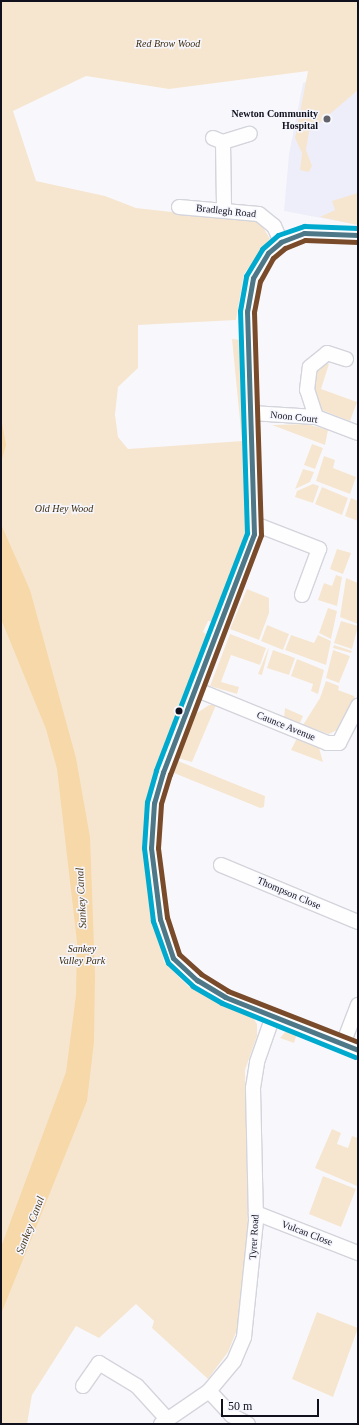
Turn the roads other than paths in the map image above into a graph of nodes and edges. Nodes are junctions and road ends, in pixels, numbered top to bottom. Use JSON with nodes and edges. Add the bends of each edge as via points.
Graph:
{"nodes":[{"id":1,"x":250,"y":134,"type":"dead end"},
{"id":2,"x":179,"y":207,"type":"dead end"},
{"id":3,"x":224,"y":210,"type":"junction"},
{"id":4,"x":358,"y":235,"type":"edge"},
{"id":5,"x":281,"y":242,"type":"junction"},
{"id":6,"x":346,"y":359,"type":"dead end"},
{"id":7,"x":251,"y":413,"type":"junction"},
{"id":8,"x":316,"y":417,"type":"junction"},
{"id":9,"x":358,"y":433,"type":"edge"},
{"id":10,"x":254,"y":524,"type":"junction"},
{"id":11,"x":302,"y":595,"type":"dead end"},
{"id":12,"x":195,"y":689,"type":"junction"},
{"id":13,"x":358,"y":706,"type":"edge"},
{"id":14,"x":220,"y":865,"type":"dead end"},
{"id":15,"x":358,"y":922,"type":"edge"},
{"id":16,"x":358,"y":1005,"type":"edge"},
{"id":17,"x":273,"y":1016,"type":"junction"},
{"id":18,"x":343,"y":1044,"type":"junction"},
{"id":19,"x":358,"y":1050,"type":"edge"},
{"id":20,"x":256,"y":1213,"type":"junction"},
{"id":21,"x":358,"y":1253,"type":"edge"},
{"id":22,"x":82,"y":1386,"type":"dead end"},
{"id":23,"x":209,"y":1391,"type":"junction"},
{"id":24,"x":164,"y":1422,"type":"edge"},
{"id":25,"x":248,"y":1424,"type":"edge"}],
"edges":[{"from":1,"to":3,"type":"street","via":[[218,140]]},
{"from":2,"to":3,"type":"street","name":"Bradlegh Road"},
{"from":3,"to":5,"type":"street","name":"Bradlegh Road","via":[[259,214],[269,219]]},
{"from":4,"to":5,"type":"street","via":[[304,233]]},
{"from":5,"to":7,"type":"street","via":[[258,269],[249,294]]},
{"from":6,"to":8,"type":"street","via":[[327,353],[310,367],[307,390]]},
{"from":7,"to":8,"type":"street","name":"Noon Court"},
{"from":7,"to":10,"type":"street"},
{"from":8,"to":9,"type":"street","name":"Noon Court"},
{"from":10,"to":11,"type":"street","via":[[319,550]]},
{"from":10,"to":12,"type":"street","via":[[248,554]]},
{"from":12,"to":13,"type":"street","name":"Caunce Avenue","via":[[327,744],[339,743]]},
{"from":12,"to":17,"type":"street","via":[[163,772],[154,803],[151,848],[160,919],[173,958],[197,980],[225,997]]},
{"from":14,"to":15,"type":"street","name":"Thompson Close"},
{"from":16,"to":18,"type":"street"},
{"from":17,"to":18,"type":"street"},
{"from":17,"to":20,"type":"street","name":"Tyrer Road","via":[[257,1062],[253,1088]]},
{"from":18,"to":19,"type":"street"},
{"from":20,"to":21,"type":"street","name":"Vulcan Close"},
{"from":20,"to":23,"type":"street","name":"Tyrer Road","via":[[244,1337],[234,1361]]},
{"from":22,"to":24,"type":"street","via":[[99,1363],[137,1386]]},
{"from":23,"to":24,"type":"street","name":"Tyrer Road"},
{"from":23,"to":25,"type":"street","via":[[231,1415]]}]}
